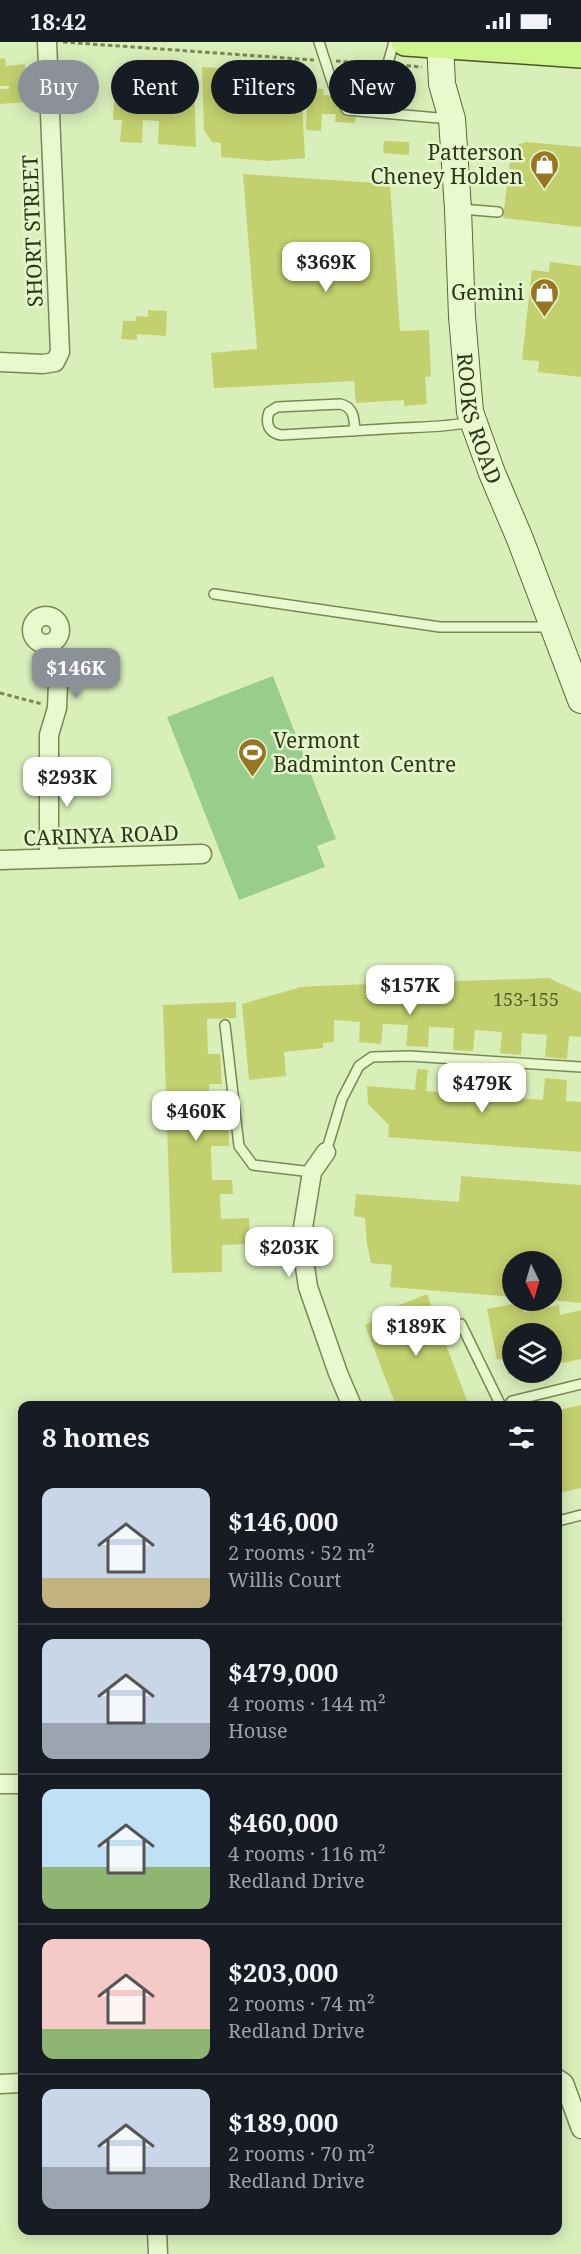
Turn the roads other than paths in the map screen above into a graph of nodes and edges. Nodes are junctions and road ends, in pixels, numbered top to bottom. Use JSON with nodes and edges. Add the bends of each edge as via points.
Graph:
{"nodes":[{"id":1,"x":47,"y":42,"type":"edge"},
{"id":2,"x":319,"y":42,"type":"edge"},
{"id":3,"x":394,"y":42,"type":"edge"},
{"id":4,"x":405,"y":42,"type":"edge"},
{"id":5,"x":449,"y":43,"type":"edge"},
{"id":6,"x":581,"y":54,"type":"edge"},
{"id":7,"x":389,"y":60,"type":"edge"},
{"id":8,"x":329,"y":74,"type":"edge"},
{"id":9,"x":400,"y":114,"type":"edge"},
{"id":10,"x":452,"y":118,"type":"junction"},
{"id":11,"x":458,"y":209,"type":"junction"},
{"id":12,"x":498,"y":212,"type":"dead end"},
{"id":13,"x":0,"y":362,"type":"edge"},
{"id":14,"x":473,"y":422,"type":"junction"},
{"id":15,"x":355,"y":431,"type":"junction"},
{"id":16,"x":213,"y":594,"type":"dead end"},
{"id":17,"x":553,"y":627,"type":"junction"},
{"id":18,"x":51,"y":643,"type":"dead end"},
{"id":19,"x":581,"y":700,"type":"edge"},
{"id":20,"x":202,"y":854,"type":"dead end"},
{"id":21,"x":49,"y":858,"type":"junction"},
{"id":22,"x":0,"y":860,"type":"edge"},
{"id":23,"x":225,"y":1025,"type":"dead end"},
{"id":24,"x":581,"y":1067,"type":"edge"},
{"id":25,"x":326,"y":1152,"type":"joint"},
{"id":26,"x":312,"y":1172,"type":"junction"},
{"id":27,"x":461,"y":1324,"type":"dead end"},
{"id":28,"x":581,"y":1384,"type":"edge"},
{"id":29,"x":350,"y":1401,"type":"edge"},
{"id":30,"x":499,"y":1401,"type":"edge"},
{"id":31,"x":512,"y":1401,"type":"edge"},
{"id":32,"x":581,"y":1515,"type":"edge"},
{"id":33,"x":562,"y":1520,"type":"edge"},
{"id":34,"x":0,"y":1784,"type":"edge"},
{"id":35,"x":18,"y":1784,"type":"edge"},
{"id":36,"x":562,"y":2082,"type":"edge"},
{"id":37,"x":18,"y":2083,"type":"edge"},
{"id":38,"x":0,"y":2084,"type":"edge"},
{"id":39,"x":581,"y":2129,"type":"edge"},
{"id":40,"x":157,"y":2235,"type":"edge"},
{"id":41,"x":158,"y":2254,"type":"edge"}],
"edges":[{"from":1,"to":13,"type":"street","name":"SHORT STREET","via":[[60,351],[55,362]]},
{"from":2,"to":8,"type":"lane"},
{"from":3,"to":7,"type":"lane"},
{"from":4,"to":5,"type":"main road"},
{"from":5,"to":6,"type":"main road"},
{"from":5,"to":10,"type":"street","name":"ROOKS ROAD","via":[[457,83]]},
{"from":9,"to":10,"type":"lane"},
{"from":10,"to":11,"type":"street","name":"ROOKS ROAD"},
{"from":11,"to":12,"type":"lane"},
{"from":11,"to":14,"type":"street","name":"ROOKS ROAD","via":[[463,327]]},
{"from":14,"to":15,"type":"lane"},
{"from":14,"to":17,"type":"street","name":"ROOKS ROAD"},
{"from":15,"to":15,"type":"lane","via":[[274,434],[267,417],[277,407],[340,404],[351,410]]},
{"from":16,"to":17,"type":"lane","via":[[440,627]]},
{"from":17,"to":19,"type":"street","name":"ROOKS ROAD"},
{"from":18,"to":21,"type":"street","via":[[58,684],[57,708],[49,735]]},
{"from":20,"to":21,"type":"street","name":"CARINYA ROAD"},
{"from":21,"to":22,"type":"street","name":"CARINYA ROAD"},
{"from":23,"to":26,"type":"lane","via":[[239,1146],[253,1165]]},
{"from":24,"to":25,"type":"lane","via":[[410,1056],[372,1058],[359,1066],[342,1099]]},
{"from":25,"to":26,"type":"street"},
{"from":26,"to":29,"type":"street","via":[[301,1240],[308,1287]]},
{"from":27,"to":30,"type":"lane"},
{"from":28,"to":31,"type":"lane"},
{"from":32,"to":33,"type":"lane"},
{"from":34,"to":35,"type":"street"},
{"from":36,"to":39,"type":"street"},
{"from":37,"to":38,"type":"street"},
{"from":40,"to":41,"type":"street"}]}
